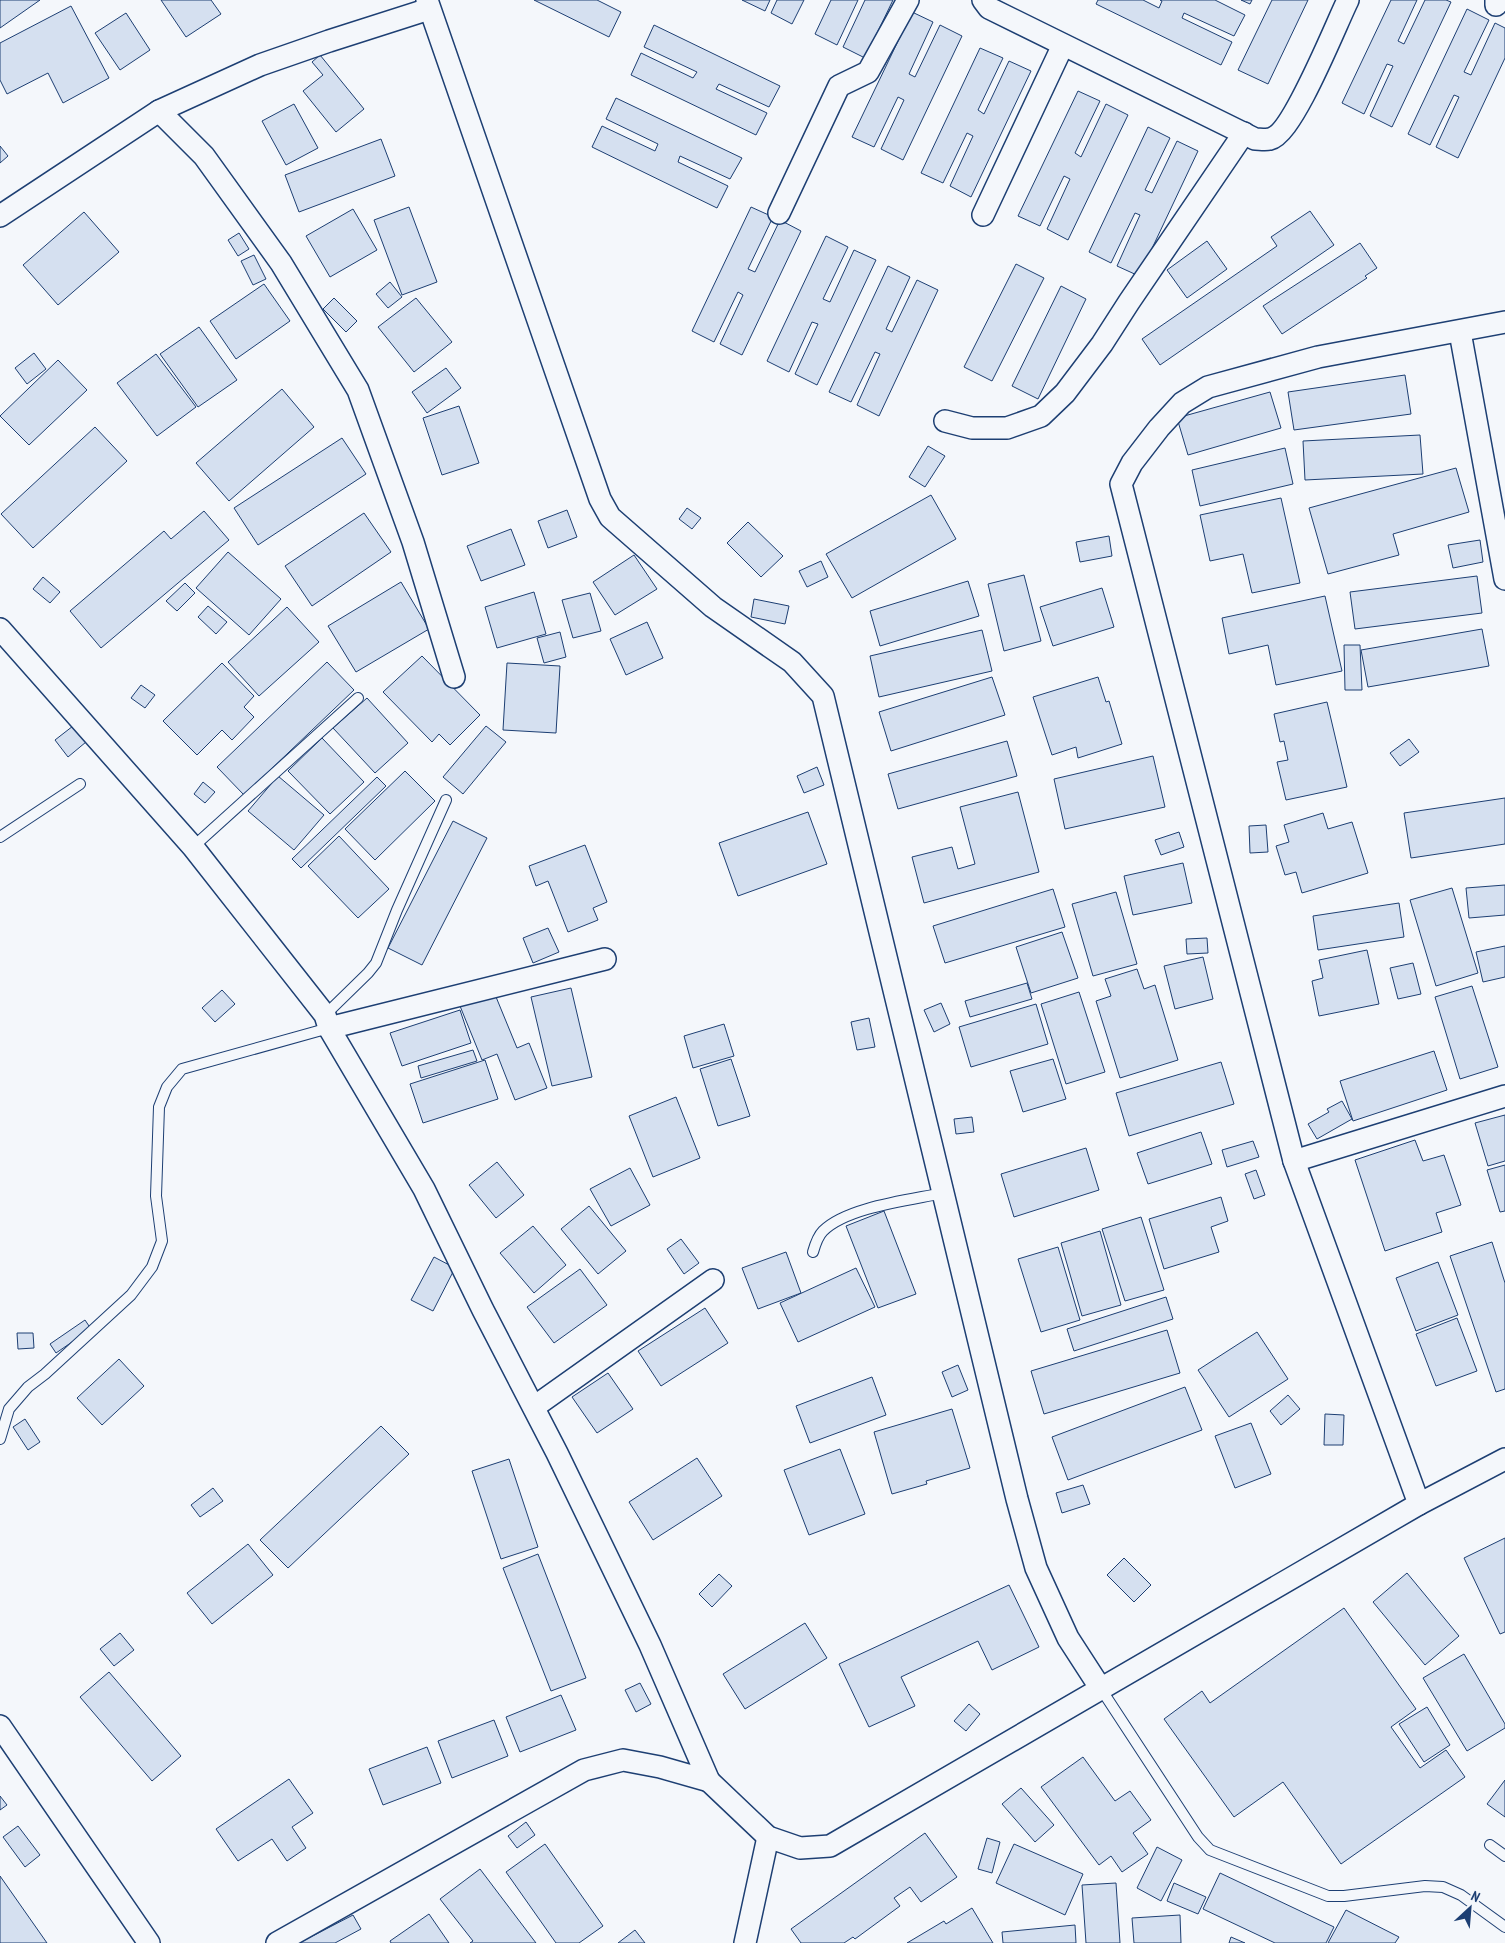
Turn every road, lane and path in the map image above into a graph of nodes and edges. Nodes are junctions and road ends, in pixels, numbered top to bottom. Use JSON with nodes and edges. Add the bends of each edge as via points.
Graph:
{"nodes":[{"id":1,"x":908,"y":0,"type":"edge"},
{"id":2,"x":983,"y":0,"type":"edge"},
{"id":3,"x":1348,"y":0,"type":"edge"},
{"id":4,"x":428,"y":5,"type":"edge"},
{"id":5,"x":1063,"y":45,"type":"junction"},
{"id":6,"x":159,"y":111,"type":"junction"},
{"id":7,"x":1244,"y":134,"type":"junction"},
{"id":8,"x":779,"y":214,"type":"dead end"},
{"id":9,"x":983,"y":215,"type":"dead end"},
{"id":10,"x":0,"y":216,"type":"edge"},
{"id":11,"x":1505,"y":322,"type":"edge"},
{"id":12,"x":1460,"y":332,"type":"junction"},
{"id":13,"x":945,"y":421,"type":"dead end"},
{"id":14,"x":1505,"y":579,"type":"edge"},
{"id":15,"x":0,"y":628,"type":"edge"},
{"id":16,"x":454,"y":677,"type":"dead end"},
{"id":17,"x":358,"y":698,"type":"dead end"},
{"id":18,"x":80,"y":784,"type":"dead end"},
{"id":19,"x":446,"y":800,"type":"dead end"},
{"id":20,"x":0,"y":837,"type":"edge"},
{"id":21,"x":193,"y":847,"type":"junction"},
{"id":22,"x":605,"y":959,"type":"dead end"},
{"id":23,"x":327,"y":1022,"type":"junction"},
{"id":24,"x":1505,"y":1096,"type":"edge"},
{"id":25,"x":1294,"y":1161,"type":"junction"},
{"id":26,"x":944,"y":1193,"type":"junction"},
{"id":27,"x":813,"y":1252,"type":"dead end"},
{"id":28,"x":713,"y":1280,"type":"dead end"},
{"id":29,"x":534,"y":1407,"type":"junction"},
{"id":30,"x":0,"y":1439,"type":"edge"},
{"id":31,"x":1505,"y":1459,"type":"edge"},
{"id":32,"x":1419,"y":1504,"type":"junction"},
{"id":33,"x":1101,"y":1689,"type":"junction"},
{"id":34,"x":0,"y":1726,"type":"edge"},
{"id":35,"x":709,"y":1781,"type":"junction"},
{"id":36,"x":768,"y":1836,"type":"junction"},
{"id":37,"x":1490,"y":1845,"type":"dead end"},
{"id":38,"x":1505,"y":1856,"type":"edge"},
{"id":39,"x":1505,"y":1927,"type":"edge"},
{"id":40,"x":150,"y":1943,"type":"edge"},
{"id":41,"x":277,"y":1943,"type":"edge"},
{"id":42,"x":745,"y":1943,"type":"edge"}],
"edges":[{"from":1,"to":8,"type":"street","via":[[868,72],[839,86]]},
{"from":2,"to":5,"type":"street","via":[[989,8]]},
{"from":3,"to":7,"type":"street","via":[[1290,120],[1280,133],[1271,139],[1255,139]]},
{"from":4,"to":6,"type":"street","via":[[260,65]]},
{"from":4,"to":26,"type":"street","via":[[600,499],[610,518],[713,607],[792,662],[823,696]]},
{"from":5,"to":7,"type":"street"},
{"from":5,"to":9,"type":"street"},
{"from":6,"to":10,"type":"street"},
{"from":6,"to":16,"type":"street","via":[[204,156],[282,264],[358,390],[413,542]]},
{"from":7,"to":13,"type":"street","via":[[1102,344],[1047,411],[1007,428],[972,428]]},
{"from":11,"to":12,"type":"street"},
{"from":12,"to":14,"type":"street"},
{"from":12,"to":25,"type":"street","via":[[1318,357],[1208,387],[1182,403],[1158,428],[1121,484]]},
{"from":15,"to":21,"type":"street"},
{"from":17,"to":21,"type":"lane"},
{"from":18,"to":20,"type":"lane"},
{"from":19,"to":23,"type":"lane","via":[[376,964]]},
{"from":21,"to":23,"type":"street"},
{"from":22,"to":23,"type":"street"},
{"from":23,"to":29,"type":"street","via":[[424,1189]]},
{"from":23,"to":30,"type":"lane","via":[[182,1070],[167,1087],[159,1107],[157,1134],[156,1196],[162,1241],[152,1267],[131,1295],[28,1387],[10,1409]]},
{"from":24,"to":25,"type":"street"},
{"from":25,"to":32,"type":"street"},
{"from":26,"to":27,"type":"lane","via":[[877,1206],[835,1221],[821,1233]]},
{"from":26,"to":33,"type":"street","via":[[1036,1568],[1068,1638]]},
{"from":28,"to":29,"type":"street"},
{"from":29,"to":35,"type":"street","via":[[650,1645]]},
{"from":31,"to":32,"type":"street"},
{"from":32,"to":33,"type":"street"},
{"from":33,"to":36,"type":"street","via":[[830,1846],[800,1848]]},
{"from":33,"to":39,"type":"lane","via":[[1198,1837],[1210,1850],[1328,1896],[1443,1887],[1461,1895]]},
{"from":34,"to":40,"type":"street"},
{"from":35,"to":36,"type":"street"},
{"from":35,"to":41,"type":"street","via":[[623,1760],[584,1770]]},
{"from":36,"to":42,"type":"street"},
{"from":37,"to":38,"type":"lane"}]}
